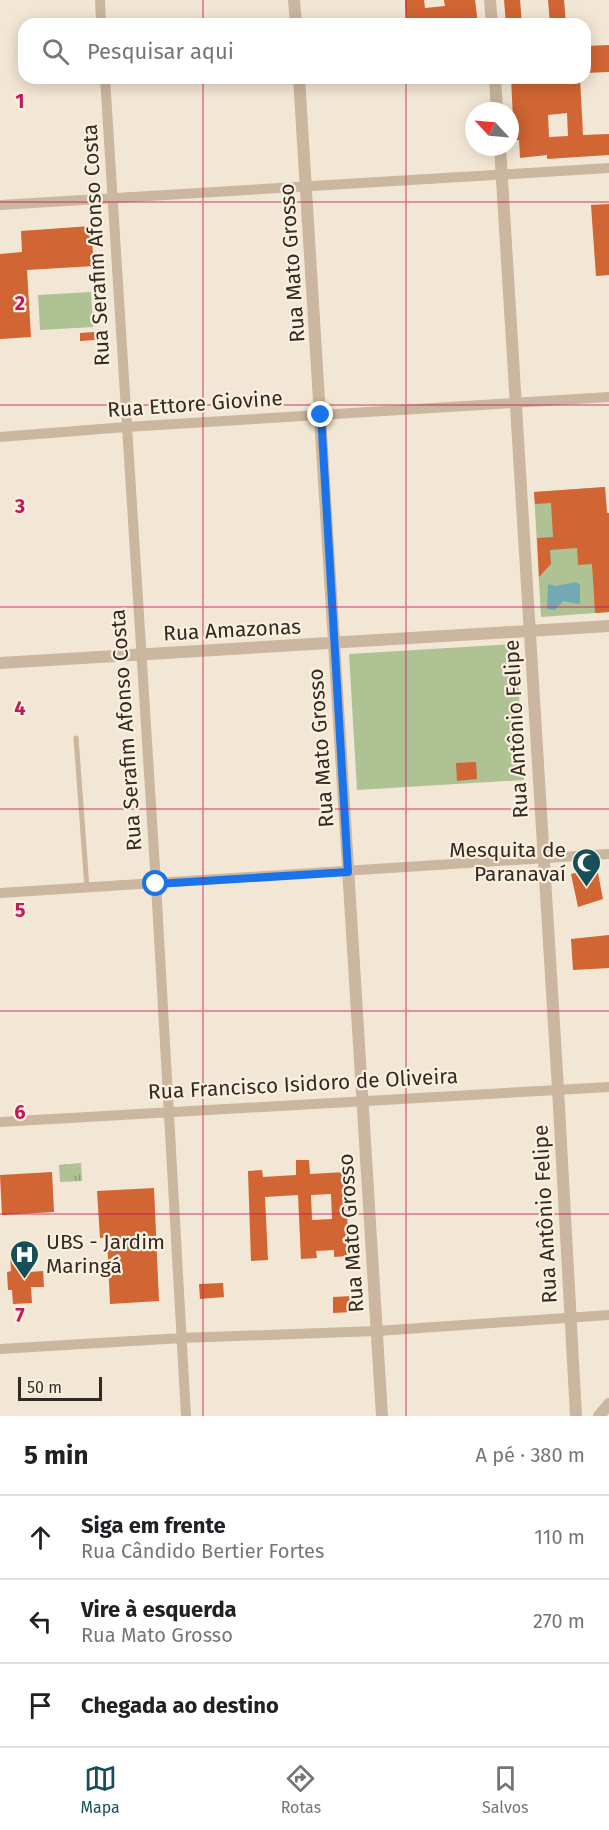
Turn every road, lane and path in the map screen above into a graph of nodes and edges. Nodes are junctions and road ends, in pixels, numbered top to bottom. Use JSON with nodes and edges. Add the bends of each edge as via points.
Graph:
{"nodes":[{"id":1,"x":100,"y":0,"type":"edge"},
{"id":2,"x":294,"y":0,"type":"edge"},
{"id":3,"x":490,"y":0,"type":"edge"},
{"id":4,"x":101,"y":18,"type":"edge"},
{"id":5,"x":296,"y":18,"type":"edge"},
{"id":6,"x":492,"y":18,"type":"edge"},
{"id":7,"x":105,"y":84,"type":"edge"},
{"id":8,"x":299,"y":84,"type":"edge"},
{"id":9,"x":495,"y":84,"type":"edge"},
{"id":10,"x":496,"y":102,"type":"edge"},
{"id":11,"x":500,"y":156,"type":"edge"},
{"id":12,"x":609,"y":168,"type":"edge"},
{"id":13,"x":501,"y":175,"type":"junction"},
{"id":14,"x":307,"y":187,"type":"junction"},
{"id":15,"x":112,"y":198,"type":"junction"},
{"id":16,"x":0,"y":205,"type":"edge"},
{"id":17,"x":609,"y":398,"type":"edge"},
{"id":18,"x":515,"y":403,"type":"junction"},
{"id":19,"x":321,"y":415,"type":"junction"},
{"id":20,"x":126,"y":427,"type":"junction"},
{"id":21,"x":0,"y":437,"type":"edge"},
{"id":22,"x":609,"y":626,"type":"edge"},
{"id":23,"x":529,"y":631,"type":"junction"},
{"id":24,"x":334,"y":644,"type":"junction"},
{"id":25,"x":141,"y":654,"type":"junction"},
{"id":26,"x":0,"y":663,"type":"edge"},
{"id":27,"x":76,"y":738,"type":"dead end"},
{"id":28,"x":609,"y":854,"type":"edge"},
{"id":29,"x":543,"y":857,"type":"junction"},
{"id":30,"x":348,"y":872,"type":"junction"},
{"id":31,"x":156,"y":884,"type":"junction"},
{"id":32,"x":87,"y":888,"type":"junction"},
{"id":33,"x":0,"y":893,"type":"edge"},
{"id":34,"x":609,"y":1087,"type":"edge"},
{"id":35,"x":558,"y":1089,"type":"junction"},
{"id":36,"x":362,"y":1101,"type":"junction"},
{"id":37,"x":168,"y":1111,"type":"junction"},
{"id":38,"x":0,"y":1122,"type":"edge"},
{"id":39,"x":609,"y":1315,"type":"edge"},
{"id":40,"x":570,"y":1317,"type":"junction"},
{"id":41,"x":377,"y":1331,"type":"junction"},
{"id":42,"x":182,"y":1338,"type":"junction"},
{"id":43,"x":0,"y":1349,"type":"edge"},
{"id":44,"x":609,"y":1404,"type":"edge"},
{"id":45,"x":186,"y":1416,"type":"edge"},
{"id":46,"x":382,"y":1416,"type":"edge"},
{"id":47,"x":576,"y":1416,"type":"edge"},
{"id":48,"x":599,"y":1416,"type":"edge"}],
"edges":[{"from":1,"to":4,"type":"street"},
{"from":2,"to":5,"type":"street"},
{"from":3,"to":6,"type":"street"},
{"from":7,"to":15,"type":"street","name":"Rua Serafim Afonso Costa"},
{"from":8,"to":14,"type":"street","name":"Rua Mato Grosso"},
{"from":9,"to":10,"type":"street"},
{"from":11,"to":13,"type":"street","name":"Rua Antônio Felipe"},
{"from":12,"to":13,"type":"street"},
{"from":13,"to":14,"type":"street"},
{"from":13,"to":18,"type":"street","name":"Rua Antônio Felipe"},
{"from":14,"to":15,"type":"street"},
{"from":14,"to":19,"type":"street","name":"Rua Mato Grosso"},
{"from":15,"to":16,"type":"street"},
{"from":15,"to":20,"type":"street","name":"Rua Serafim Afonso Costa"},
{"from":17,"to":18,"type":"street","name":"Rua Ettore Giovine"},
{"from":18,"to":19,"type":"street","name":"Rua Ettore Giovine"},
{"from":18,"to":23,"type":"street","name":"Rua Antônio Felipe"},
{"from":19,"to":20,"type":"street","name":"Rua Ettore Giovine"},
{"from":19,"to":24,"type":"street","name":"Rua Mato Grosso"},
{"from":20,"to":21,"type":"street","name":"Rua Ettore Giovine"},
{"from":20,"to":25,"type":"street","name":"Rua Serafim Afonso Costa"},
{"from":22,"to":23,"type":"street","name":"Rua Amazonas"},
{"from":23,"to":24,"type":"street","name":"Rua Amazonas"},
{"from":23,"to":29,"type":"street","name":"Rua Antônio Felipe"},
{"from":24,"to":25,"type":"street","name":"Rua Amazonas"},
{"from":24,"to":30,"type":"street","name":"Rua Mato Grosso"},
{"from":25,"to":26,"type":"street","name":"Rua Amazonas"},
{"from":25,"to":31,"type":"street","name":"Rua Serafim Afonso Costa"},
{"from":27,"to":32,"type":"lane"},
{"from":28,"to":29,"type":"street"},
{"from":29,"to":30,"type":"street"},
{"from":29,"to":35,"type":"street","name":"Rua Antônio Felipe"},
{"from":30,"to":31,"type":"street"},
{"from":30,"to":36,"type":"street","name":"Rua Mato Grosso"},
{"from":31,"to":32,"type":"street"},
{"from":31,"to":37,"type":"street","name":"Rua Serafim Afonso Costa"},
{"from":32,"to":33,"type":"street"},
{"from":34,"to":35,"type":"street","name":"Rua Francisco Isidoro de Oliveira"},
{"from":35,"to":36,"type":"street","name":"Rua Francisco Isidoro de Oliveira"},
{"from":35,"to":40,"type":"street","name":"Rua Antônio Felipe"},
{"from":36,"to":37,"type":"street","name":"Rua Francisco Isidoro de Oliveira"},
{"from":36,"to":41,"type":"street","name":"Rua Mato Grosso"},
{"from":37,"to":38,"type":"street","name":"Rua Francisco Isidoro de Oliveira"},
{"from":37,"to":42,"type":"street","name":"Rua Serafim Afonso Costa"},
{"from":39,"to":40,"type":"street"},
{"from":40,"to":41,"type":"street"},
{"from":40,"to":47,"type":"street","name":"Rua Antônio Felipe"},
{"from":41,"to":42,"type":"street"},
{"from":41,"to":46,"type":"street","name":"Rua Mato Grosso"},
{"from":42,"to":43,"type":"street"},
{"from":42,"to":45,"type":"street","name":"Rua Serafim Afonso Costa"},
{"from":44,"to":48,"type":"street"}]}
